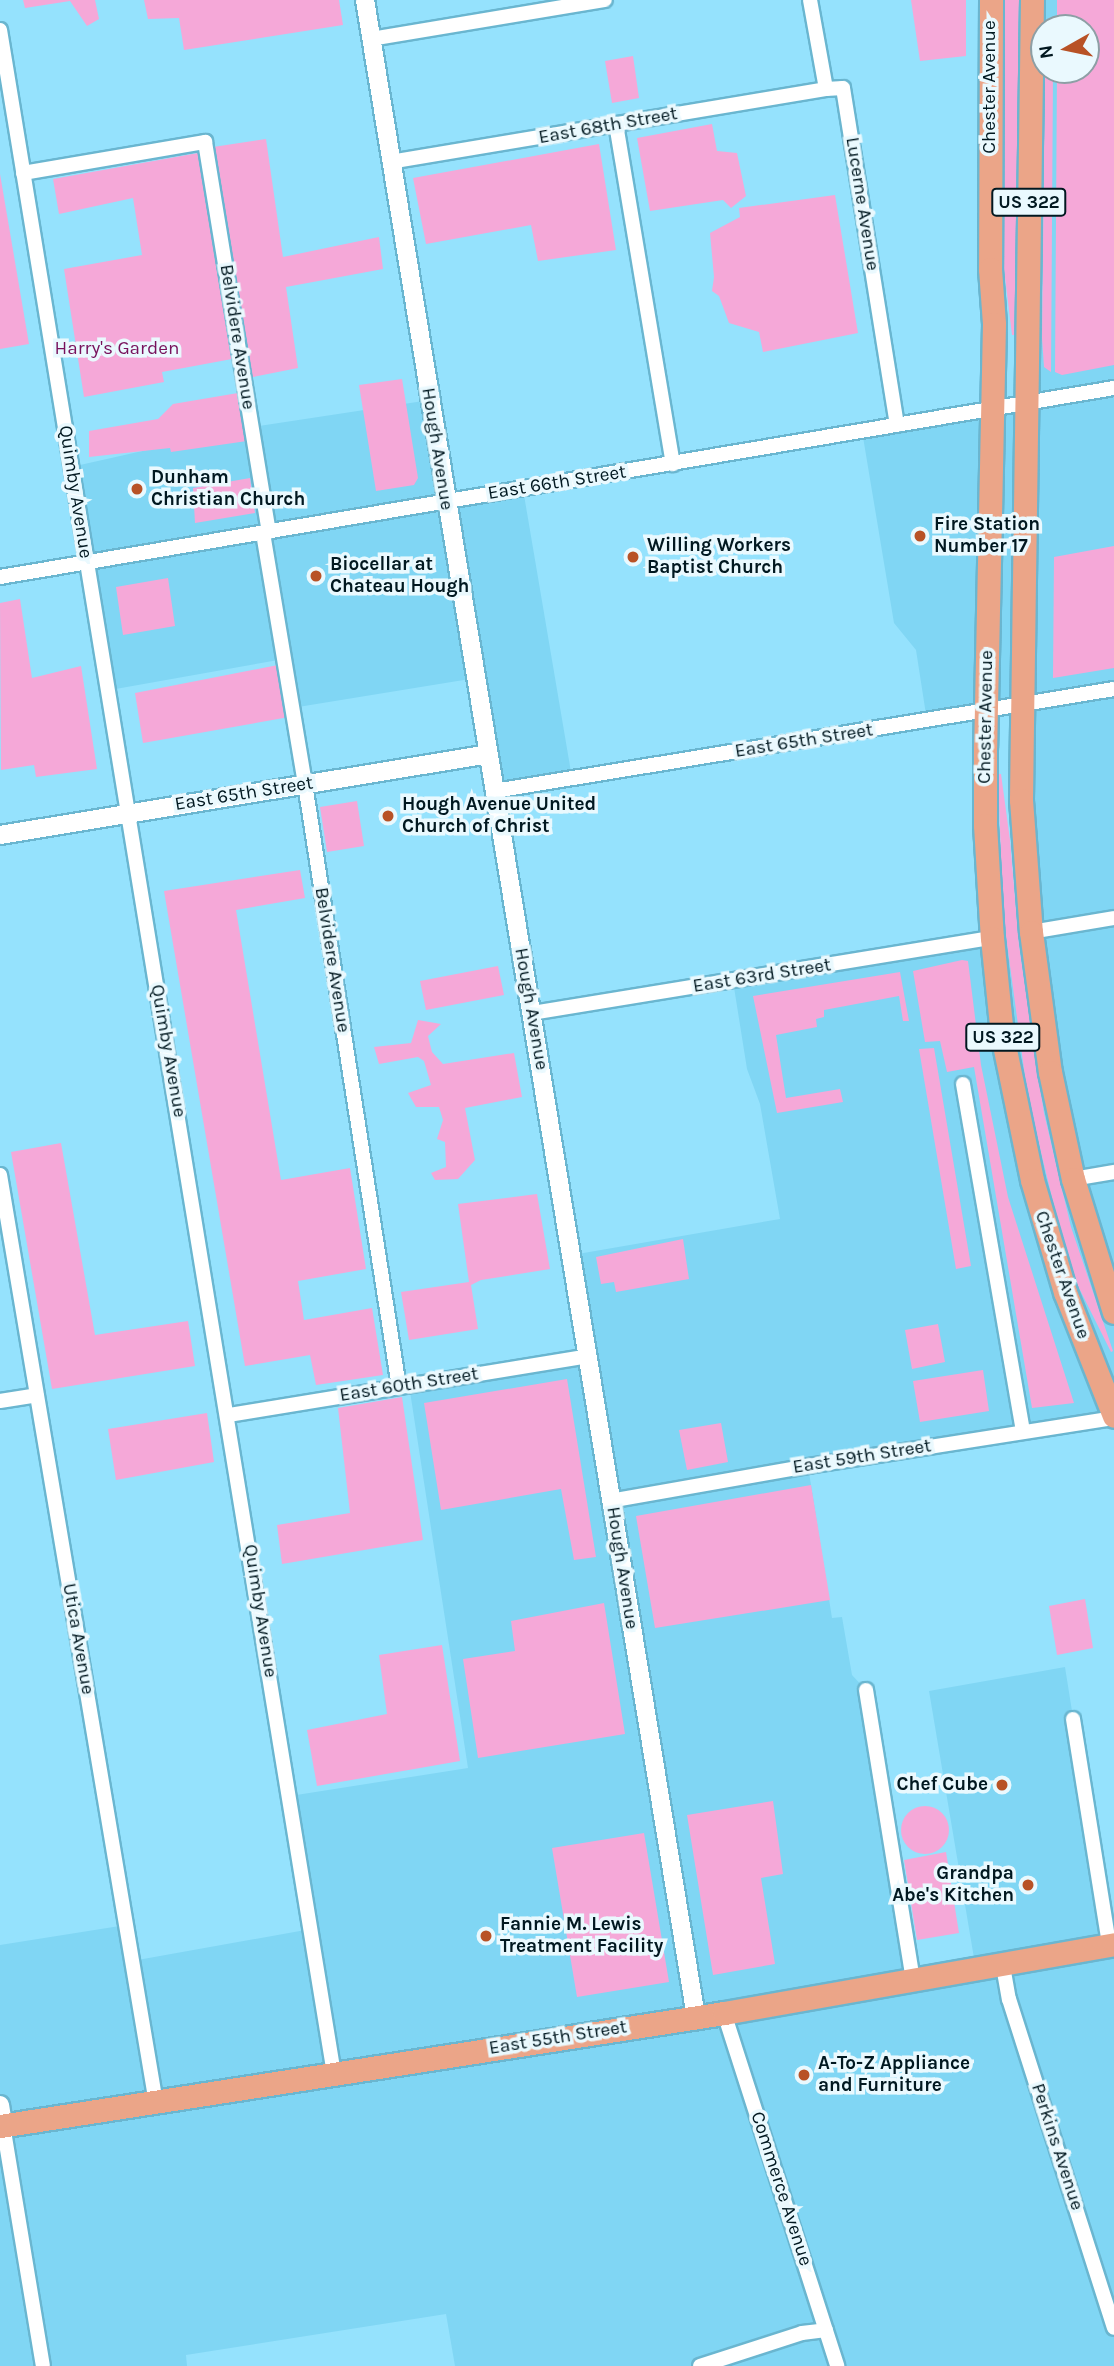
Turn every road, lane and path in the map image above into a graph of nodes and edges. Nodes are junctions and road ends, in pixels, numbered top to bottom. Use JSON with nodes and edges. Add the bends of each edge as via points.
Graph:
{"nodes":[{"id":1,"x":365,"y":0,"type":"edge"},
{"id":2,"x":604,"y":0,"type":"edge"},
{"id":3,"x":810,"y":0,"type":"edge"},
{"id":4,"x":991,"y":0,"type":"edge"},
{"id":5,"x":1032,"y":0,"type":"edge"},
{"id":6,"x":0,"y":30,"type":"edge"},
{"id":7,"x":371,"y":39,"type":"junction"},
{"id":8,"x":826,"y":89,"type":"junction"},
{"id":9,"x":616,"y":124,"type":"junction"},
{"id":10,"x":390,"y":162,"type":"junction"},
{"id":11,"x":23,"y":173,"type":"junction"},
{"id":12,"x":1114,"y":388,"type":"edge"},
{"id":13,"x":1027,"y":404,"type":"junction"},
{"id":14,"x":992,"y":410,"type":"junction"},
{"id":15,"x":897,"y":425,"type":"junction"},
{"id":16,"x":673,"y":464,"type":"junction"},
{"id":17,"x":445,"y":501,"type":"junction"},
{"id":18,"x":266,"y":532,"type":"junction"},
{"id":19,"x":86,"y":562,"type":"junction"},
{"id":20,"x":0,"y":577,"type":"edge"},
{"id":21,"x":1114,"y":689,"type":"edge"},
{"id":22,"x":1025,"y":703,"type":"junction"},
{"id":23,"x":986,"y":710,"type":"junction"},
{"id":24,"x":488,"y":754,"type":"junction"},
{"id":25,"x":305,"y":784,"type":"junction"},
{"id":26,"x":494,"y":791,"type":"junction"},
{"id":27,"x":127,"y":813,"type":"junction"},
{"id":28,"x":0,"y":835,"type":"edge"},
{"id":29,"x":1114,"y":918,"type":"edge"},
{"id":30,"x":1031,"y":932,"type":"junction"},
{"id":31,"x":992,"y":938,"type":"junction"},
{"id":32,"x":532,"y":1013,"type":"junction"},
{"id":33,"x":963,"y":1084,"type":"dead end"},
{"id":34,"x":1114,"y":1172,"type":"edge"},
{"id":35,"x":0,"y":1175,"type":"edge"},
{"id":36,"x":1073,"y":1179,"type":"junction"},
{"id":37,"x":1114,"y":1312,"type":"edge"},
{"id":38,"x":589,"y":1356,"type":"junction"},
{"id":39,"x":398,"y":1387,"type":"junction"},
{"id":40,"x":37,"y":1395,"type":"junction"},
{"id":41,"x":0,"y":1401,"type":"edge"},
{"id":42,"x":229,"y":1415,"type":"junction"},
{"id":43,"x":1114,"y":1417,"type":"edge"},
{"id":44,"x":1023,"y":1431,"type":"junction"},
{"id":45,"x":611,"y":1501,"type":"junction"},
{"id":46,"x":866,"y":1690,"type":"dead end"},
{"id":47,"x":1073,"y":1719,"type":"dead end"},
{"id":48,"x":1112,"y":1944,"type":"edge"},
{"id":49,"x":1003,"y":1966,"type":"junction"},
{"id":50,"x":913,"y":1981,"type":"junction"},
{"id":51,"x":724,"y":2013,"type":"junction"},
{"id":52,"x":696,"y":2017,"type":"junction"},
{"id":53,"x":334,"y":2073,"type":"junction"},
{"id":54,"x":156,"y":2103,"type":"junction"},
{"id":55,"x":1,"y":2119,"type":"edge"},
{"id":56,"x":1114,"y":2328,"type":"edge"},
{"id":57,"x":826,"y":2330,"type":"junction"},
{"id":58,"x":43,"y":2366,"type":"edge"},
{"id":59,"x":700,"y":2366,"type":"edge"},
{"id":60,"x":837,"y":2366,"type":"edge"}],
"edges":[{"from":1,"to":7,"type":"street","name":"Hough Avenue"},
{"from":2,"to":7,"type":"street"},
{"from":3,"to":8,"type":"street"},
{"from":4,"to":14,"type":"main road","name":"Chester Avenue","number":"US 322"},
{"from":5,"to":13,"type":"main road","name":"Chester Avenue","number":"US 322"},
{"from":6,"to":11,"type":"street","name":"Quimby Avenue"},
{"from":7,"to":10,"type":"street","name":"Hough Avenue"},
{"from":8,"to":9,"type":"street","name":"East 68th Street"},
{"from":8,"to":15,"type":"street","name":"Lucerne Avenue","via":[[843,88]]},
{"from":9,"to":10,"type":"street","name":"East 68th Street"},
{"from":9,"to":16,"type":"street"},
{"from":10,"to":17,"type":"street","name":"Hough Avenue"},
{"from":11,"to":18,"type":"street","name":"Belvidere Avenue","via":[[205,142]]},
{"from":11,"to":19,"type":"street","name":"Quimby Avenue"},
{"from":12,"to":13,"type":"street","name":"East 66th Street"},
{"from":13,"to":14,"type":"street","name":"East 66th Street"},
{"from":13,"to":22,"type":"main road","name":"Chester Avenue","number":"US 322"},
{"from":14,"to":15,"type":"street","name":"East 66th Street"},
{"from":14,"to":23,"type":"main road","name":"Chester Avenue","number":"US 322"},
{"from":15,"to":16,"type":"street","name":"East 66th Street"},
{"from":16,"to":17,"type":"street","name":"East 66th Street"},
{"from":17,"to":18,"type":"street","name":"East 66th Street"},
{"from":17,"to":24,"type":"street","name":"Hough Avenue"},
{"from":18,"to":19,"type":"street","name":"East 66th Street"},
{"from":18,"to":25,"type":"street","name":"Belvidere Avenue"},
{"from":19,"to":20,"type":"street","name":"East 66th Street"},
{"from":19,"to":27,"type":"street","name":"Quimby Avenue"},
{"from":21,"to":22,"type":"street","name":"East 65th Street"},
{"from":22,"to":23,"type":"street","name":"East 65th Street"},
{"from":22,"to":30,"type":"main road","name":"Chester Avenue","number":"US 322","via":[[1021,800]]},
{"from":23,"to":26,"type":"street","name":"East 65th Street"},
{"from":23,"to":31,"type":"main road","name":"Chester Avenue","number":"US 322","via":[[985,825]]},
{"from":24,"to":25,"type":"street","name":"East 65th Street"},
{"from":24,"to":26,"type":"street","name":"Hough Avenue"},
{"from":25,"to":27,"type":"street","name":"East 65th Street"},
{"from":25,"to":39,"type":"street","name":"Belvidere Avenue"},
{"from":26,"to":32,"type":"street","name":"Hough Avenue"},
{"from":27,"to":28,"type":"street","name":"East 65th Street"},
{"from":27,"to":42,"type":"street","name":"Quimby Avenue"},
{"from":29,"to":30,"type":"street"},
{"from":30,"to":36,"type":"main road","name":"Chester Avenue","number":"US 322","via":[[1050,1072]]},
{"from":31,"to":32,"type":"street","name":"East 63rd Street"},
{"from":31,"to":43,"type":"main road","name":"Chester Avenue","number":"US 322","via":[[1002,1035],[1032,1180],[1062,1282]]},
{"from":32,"to":38,"type":"street","name":"Hough Avenue"},
{"from":33,"to":44,"type":"street"},
{"from":34,"to":36,"type":"street"},
{"from":35,"to":40,"type":"street","name":"Utica Avenue"},
{"from":36,"to":37,"type":"main road","name":"Chester Avenue","number":"US 322"},
{"from":38,"to":39,"type":"street","name":"East 60th Street"},
{"from":38,"to":45,"type":"street","name":"Hough Avenue"},
{"from":39,"to":42,"type":"street","name":"East 60th Street"},
{"from":40,"to":41,"type":"street"},
{"from":40,"to":54,"type":"street","name":"Utica Avenue"},
{"from":42,"to":53,"type":"street","name":"Quimby Avenue"},
{"from":43,"to":44,"type":"street","name":"East 59th Street"},
{"from":44,"to":45,"type":"street","name":"East 59th Street"},
{"from":45,"to":52,"type":"street","name":"Hough Avenue"},
{"from":46,"to":50,"type":"street"},
{"from":47,"to":48,"type":"street"},
{"from":48,"to":49,"type":"main road","name":"East 55th Street"},
{"from":49,"to":50,"type":"main road","name":"East 55th Street"},
{"from":49,"to":56,"type":"street","name":"Perkins Avenue","via":[[1009,1999]]},
{"from":50,"to":51,"type":"main road","name":"East 55th Street"},
{"from":51,"to":52,"type":"main road","name":"East 55th Street"},
{"from":51,"to":57,"type":"street","name":"Commerce Avenue"},
{"from":52,"to":53,"type":"main road","name":"East 55th Street"},
{"from":53,"to":54,"type":"main road","name":"East 55th Street"},
{"from":54,"to":55,"type":"main road","name":"East 55th Street"},
{"from":55,"to":58,"type":"street"},
{"from":57,"to":59,"type":"street","via":[[802,2333]]},
{"from":57,"to":60,"type":"street","name":"Commerce Avenue"}]}
